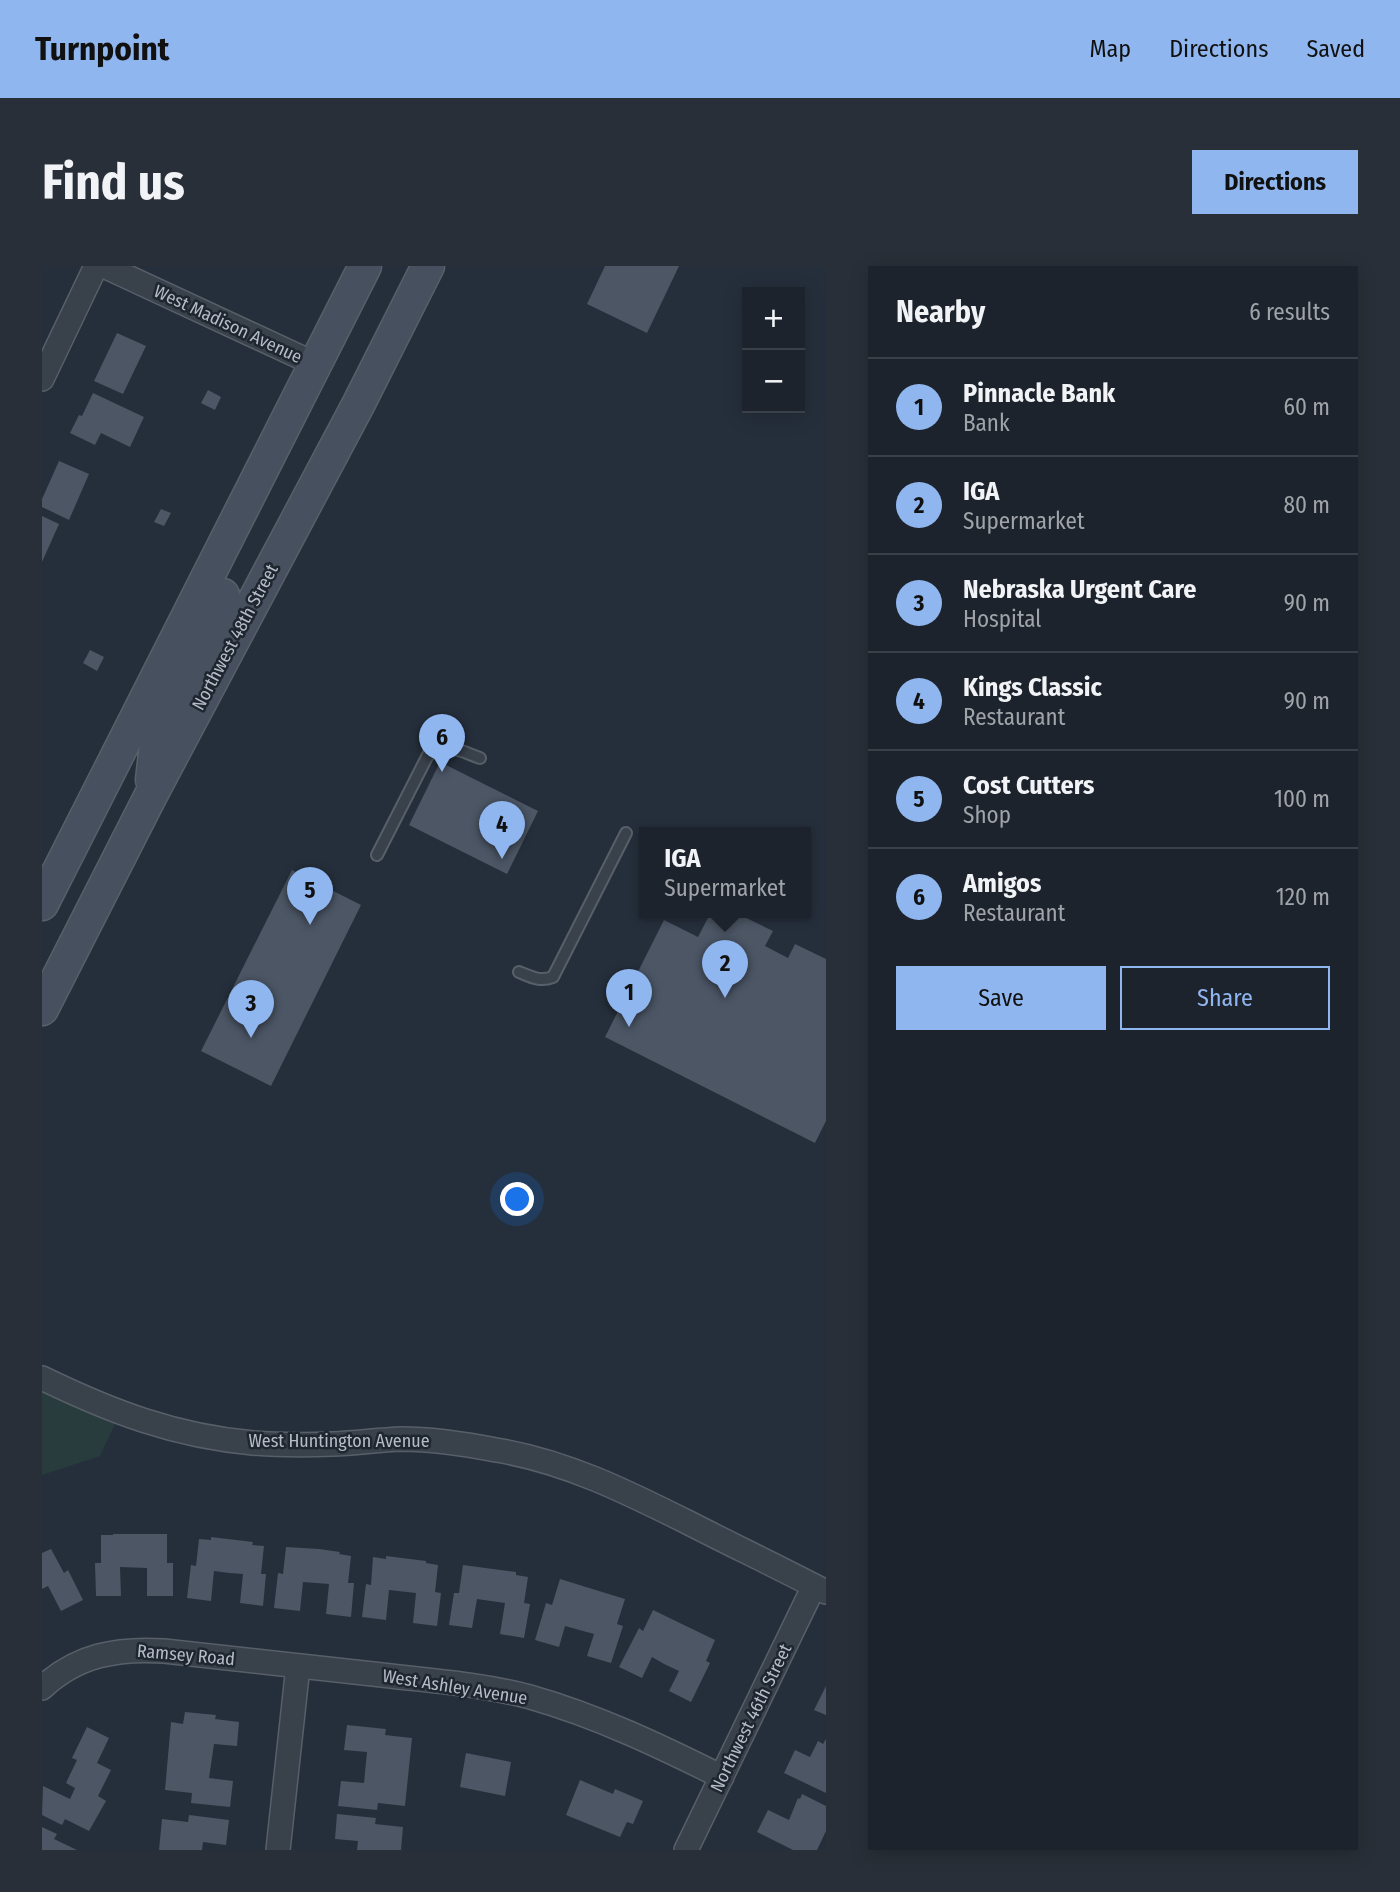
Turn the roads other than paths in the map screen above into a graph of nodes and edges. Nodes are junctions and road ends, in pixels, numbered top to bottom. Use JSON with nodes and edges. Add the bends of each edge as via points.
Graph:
{"nodes":[{"id":1,"x":96,"y":266,"type":"edge"},
{"id":2,"x":104,"y":266,"type":"edge"},
{"id":3,"x":365,"y":266,"type":"edge"},
{"id":4,"x":428,"y":266,"type":"edge"},
{"id":5,"x":315,"y":364,"type":"junction"},
{"id":6,"x":42,"y":379,"type":"edge"},
{"id":7,"x":480,"y":758,"type":"dead end"},
{"id":8,"x":151,"y":795,"type":"junction"},
{"id":9,"x":626,"y":834,"type":"dead end"},
{"id":10,"x":377,"y":855,"type":"dead end"},
{"id":11,"x":42,"y":904,"type":"edge"},
{"id":12,"x":519,"y":972,"type":"dead end"},
{"id":13,"x":42,"y":1009,"type":"edge"},
{"id":14,"x":42,"y":1378,"type":"edge"},
{"id":15,"x":820,"y":1589,"type":"edge"},
{"id":16,"x":298,"y":1666,"type":"junction"},
{"id":17,"x":42,"y":1688,"type":"edge"},
{"id":18,"x":722,"y":1777,"type":"junction"},
{"id":19,"x":278,"y":1850,"type":"edge"},
{"id":20,"x":686,"y":1850,"type":"edge"}],
"edges":[{"from":1,"to":6,"type":"street"},
{"from":2,"to":5,"type":"street","name":"West Madison Avenue"},
{"from":3,"to":5,"type":"main road"},
{"from":4,"to":8,"type":"main road","name":"Northwest 48th Street"},
{"from":5,"to":8,"type":"main road","via":[[327,379],[324,388],[158,726]]},
{"from":5,"to":11,"type":"main road"},
{"from":7,"to":10,"type":"lane","via":[[451,747],[428,755]]},
{"from":8,"to":13,"type":"main road","name":"Northwest 48th Street"},
{"from":9,"to":12,"type":"lane","via":[[553,977],[535,979]]},
{"from":14,"to":15,"type":"street","name":"West Huntington Avenue","via":[[139,1420],[212,1438],[299,1444],[402,1439],[446,1442],[553,1463],[605,1482]]},
{"from":15,"to":18,"type":"street","name":"Northwest 46th Street"},
{"from":16,"to":17,"type":"street","name":"Ramsey Road","via":[[126,1650],[75,1665]]},
{"from":16,"to":18,"type":"street","name":"West Ashley Avenue","via":[[529,1697],[612,1725]]},
{"from":16,"to":19,"type":"street"},
{"from":18,"to":20,"type":"street","name":"Northwest 46th Street"}]}
